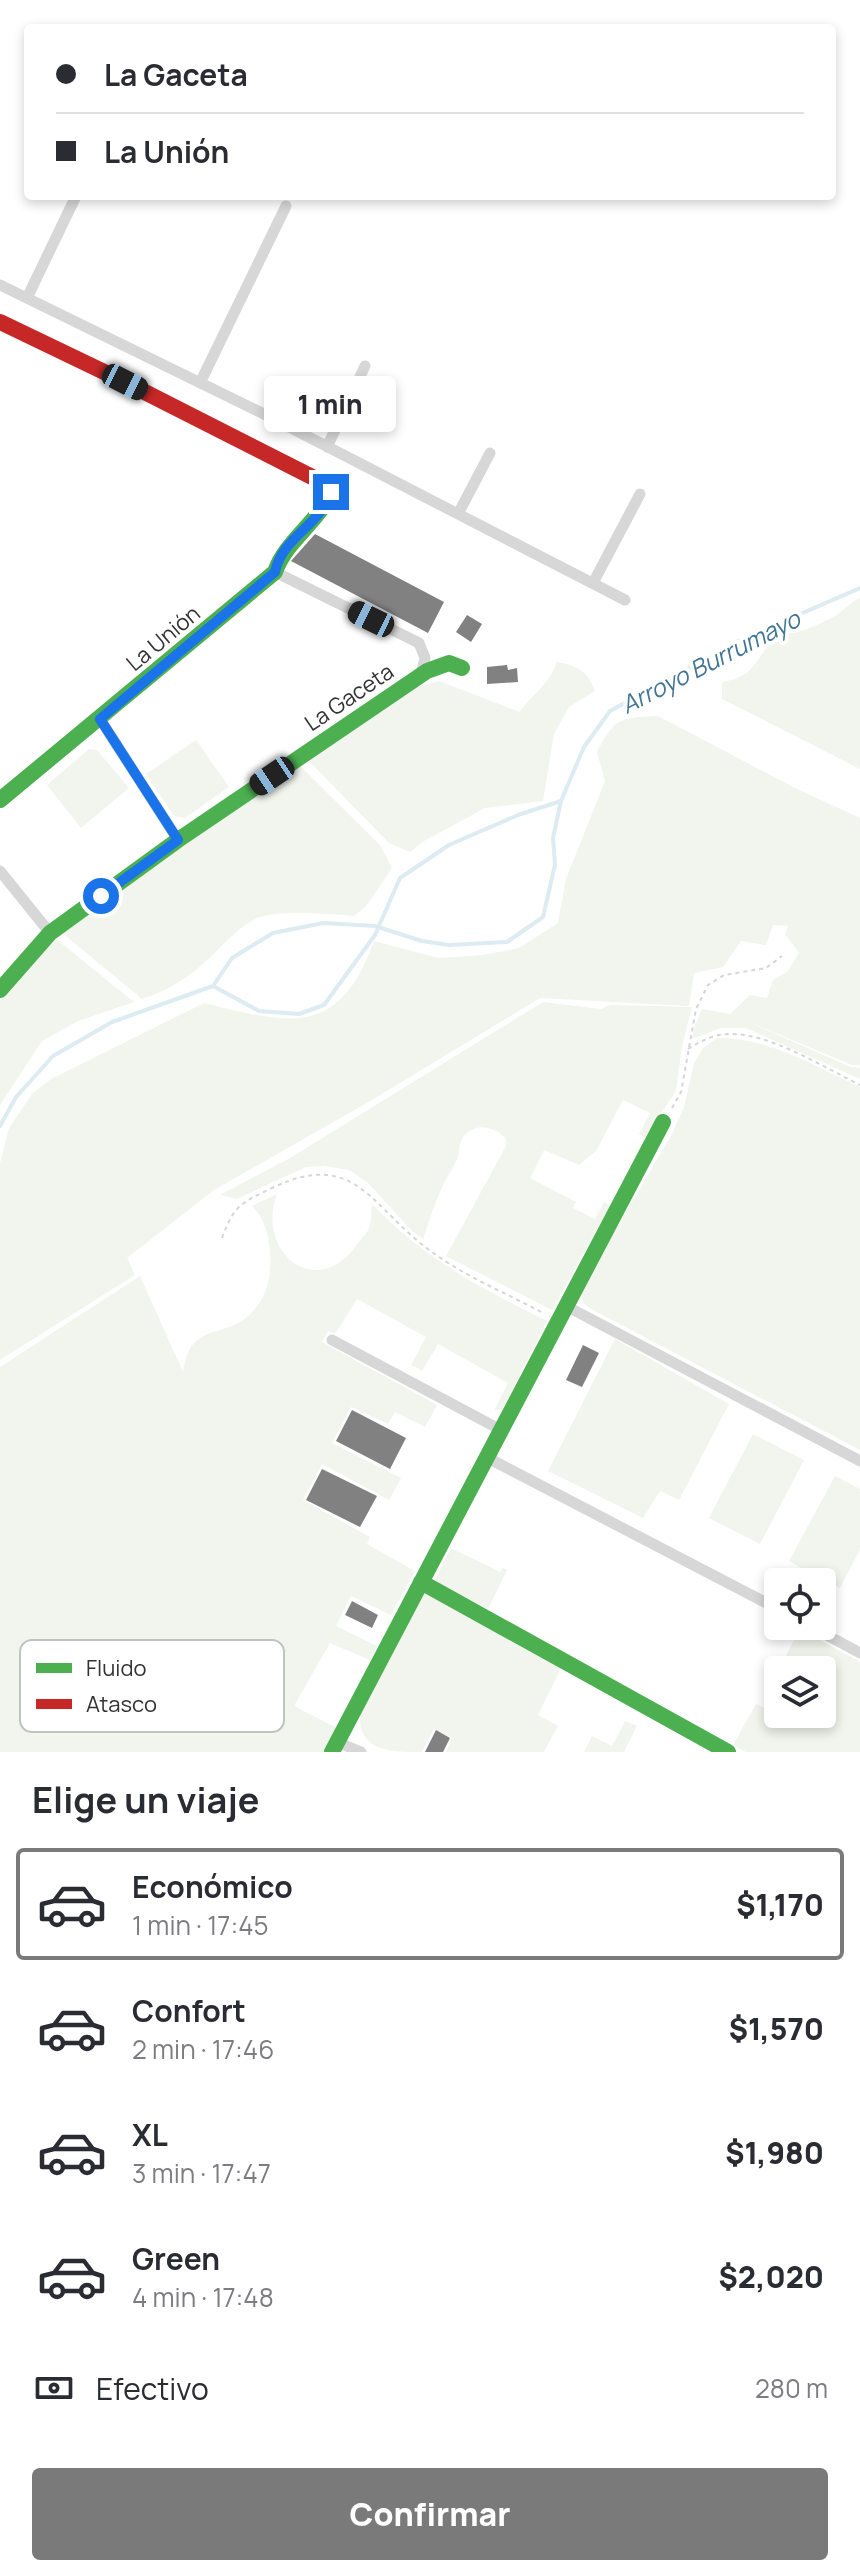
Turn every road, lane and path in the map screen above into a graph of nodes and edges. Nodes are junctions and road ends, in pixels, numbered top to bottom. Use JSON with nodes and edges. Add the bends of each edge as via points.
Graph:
{"nodes":[{"id":1,"x":74,"y":200,"type":"edge"},
{"id":2,"x":286,"y":206,"type":"dead end"},
{"id":3,"x":0,"y":285,"type":"edge"},
{"id":4,"x":27,"y":298,"type":"junction"},
{"id":5,"x":0,"y":322,"type":"edge"},
{"id":6,"x":365,"y":366,"type":"dead end"},
{"id":7,"x":200,"y":383,"type":"junction"},
{"id":8,"x":327,"y":447,"type":"junction"},
{"id":9,"x":490,"y":453,"type":"dead end"},
{"id":10,"x":640,"y":494,"type":"dead end"},
{"id":11,"x":458,"y":514,"type":"junction"},
{"id":12,"x":275,"y":572,"type":"junction"},
{"id":13,"x":593,"y":583,"type":"junction"},
{"id":14,"x":625,"y":600,"type":"dead end"},
{"id":15,"x":462,"y":668,"type":"dead end"},
{"id":16,"x":421,"y":675,"type":"junction"},
{"id":17,"x":100,"y":719,"type":"junction"},
{"id":18,"x":0,"y":800,"type":"edge"},
{"id":19,"x":178,"y":840,"type":"junction"},
{"id":20,"x":0,"y":871,"type":"edge"},
{"id":21,"x":50,"y":933,"type":"junction"},
{"id":22,"x":782,"y":956,"type":"dead end"},
{"id":23,"x":0,"y":990,"type":"edge"},
{"id":24,"x":687,"y":1049,"type":"junction"},
{"id":25,"x":860,"y":1085,"type":"edge"},
{"id":26,"x":663,"y":1122,"type":"joint"},
{"id":27,"x":222,"y":1238,"type":"dead end"},
{"id":28,"x":562,"y":1313,"type":"junction"},
{"id":29,"x":332,"y":1340,"type":"dead end"},
{"id":30,"x":501,"y":1430,"type":"junction"},
{"id":31,"x":486,"y":1457,"type":"junction"},
{"id":32,"x":860,"y":1461,"type":"edge"},
{"id":33,"x":421,"y":1582,"type":"junction"},
{"id":34,"x":764,"y":1602,"type":"edge"},
{"id":35,"x":836,"y":1640,"type":"edge"},
{"id":36,"x":860,"y":1653,"type":"edge"},
{"id":37,"x":335,"y":1747,"type":"edge"},
{"id":38,"x":361,"y":1752,"type":"edge"},
{"id":39,"x":728,"y":1752,"type":"edge"}],
"edges":[{"from":1,"to":4,"type":"street"},
{"from":2,"to":7,"type":"street"},
{"from":3,"to":4,"type":"street"},
{"from":4,"to":7,"type":"street"},
{"from":5,"to":12,"type":"street","name":"La Unión","via":[[323,483],[331,492],[326,508],[288,544]]},
{"from":6,"to":8,"type":"street"},
{"from":7,"to":8,"type":"street"},
{"from":8,"to":11,"type":"street"},
{"from":9,"to":11,"type":"street"},
{"from":10,"to":13,"type":"street"},
{"from":11,"to":13,"type":"street"},
{"from":12,"to":16,"type":"street","name":"La Gaceta","via":[[419,643],[425,658]]},
{"from":12,"to":17,"type":"street","name":"La Unión"},
{"from":13,"to":14,"type":"street"},
{"from":15,"to":16,"type":"street","name":"La Gaceta","via":[[449,663]]},
{"from":16,"to":19,"type":"street","name":"La Gaceta"},
{"from":17,"to":18,"type":"street","name":"La Unión"},
{"from":17,"to":19,"type":"street"},
{"from":19,"to":21,"type":"street","name":"La Gaceta"},
{"from":20,"to":21,"type":"street"},
{"from":21,"to":23,"type":"street","name":"La Gaceta"},
{"from":22,"to":24,"type":"path","via":[[766,968],[724,975],[708,985]]},
{"from":24,"to":25,"type":"path","via":[[715,1036],[752,1037]]},
{"from":24,"to":26,"type":"path","via":[[681,1092]]},
{"from":26,"to":28,"type":"street"},
{"from":27,"to":28,"type":"path","via":[[231,1213],[247,1200],[304,1176],[327,1173],[364,1190],[430,1251]]},
{"from":28,"to":30,"type":"street"},
{"from":28,"to":32,"type":"street"},
{"from":29,"to":30,"type":"street"},
{"from":30,"to":31,"type":"street"},
{"from":31,"to":33,"type":"street"},
{"from":31,"to":34,"type":"street"},
{"from":33,"to":37,"type":"street"},
{"from":33,"to":39,"type":"street"},
{"from":35,"to":36,"type":"street"},
{"from":37,"to":38,"type":"street"}]}
